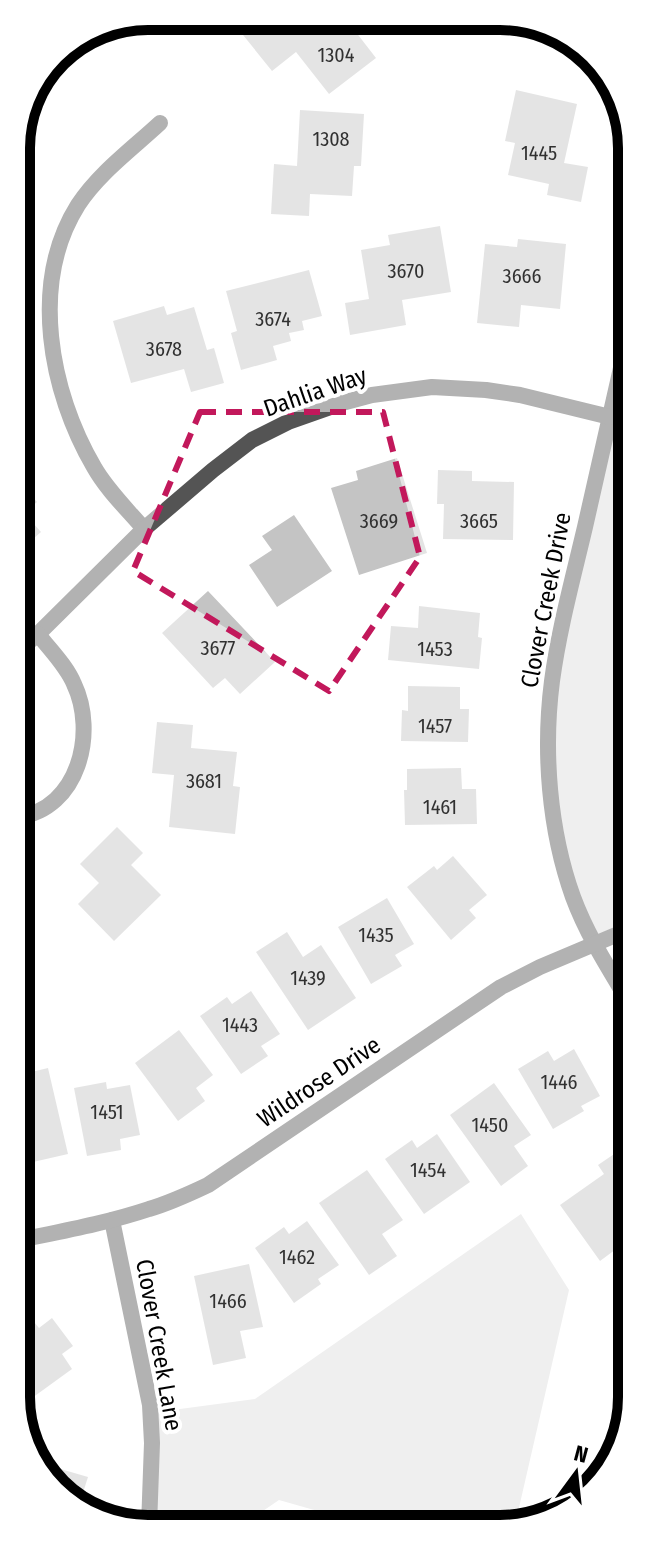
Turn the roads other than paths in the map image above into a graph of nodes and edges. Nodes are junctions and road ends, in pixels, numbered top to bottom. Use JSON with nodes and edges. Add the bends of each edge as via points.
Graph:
{"nodes":[{"id":1,"x":160,"y":123,"type":"dead end"},
{"id":2,"x":618,"y":381,"type":"edge"},
{"id":3,"x":610,"y":417,"type":"junction"},
{"id":4,"x":144,"y":529,"type":"junction"},
{"id":5,"x":38,"y":634,"type":"junction"},
{"id":6,"x":30,"y":641,"type":"edge"},
{"id":7,"x":30,"y":813,"type":"edge"},
{"id":8,"x":618,"y":934,"type":"edge"},
{"id":9,"x":595,"y":945,"type":"junction"},
{"id":10,"x":618,"y":984,"type":"edge"},
{"id":11,"x":112,"y":1220,"type":"junction"},
{"id":12,"x":30,"y":1238,"type":"edge"},
{"id":13,"x":149,"y":1515,"type":"edge"}],
"edges":[{"from":1,"to":4,"type":"street","via":[[95,184],[72,215],[55,264],[49,310],[54,355],[73,424],[95,469]]},
{"from":2,"to":3,"type":"street","name":"Clover Creek Drive"},
{"from":3,"to":4,"type":"street","name":"Dahlia Way","via":[[486,390],[432,387],[372,395],[312,413],[252,440]]},
{"from":3,"to":9,"type":"street","name":"Clover Creek Drive","via":[[557,652],[549,724],[558,837],[573,896]]},
{"from":4,"to":5,"type":"street","name":"Dahlia Way"},
{"from":5,"to":6,"type":"street","name":"Dahlia Way"},
{"from":5,"to":7,"type":"street","via":[[74,683],[83,738],[74,776],[62,795]]},
{"from":8,"to":9,"type":"street","name":"Wildrose Drive"},
{"from":9,"to":10,"type":"street","name":"Clover Creek Drive"},
{"from":9,"to":11,"type":"street","name":"Wildrose Drive","via":[[501,987],[208,1185]]},
{"from":11,"to":12,"type":"street","name":"Wildrose Drive"},
{"from":11,"to":13,"type":"street","name":"Clover Creek Lane","via":[[150,1405]]}]}
